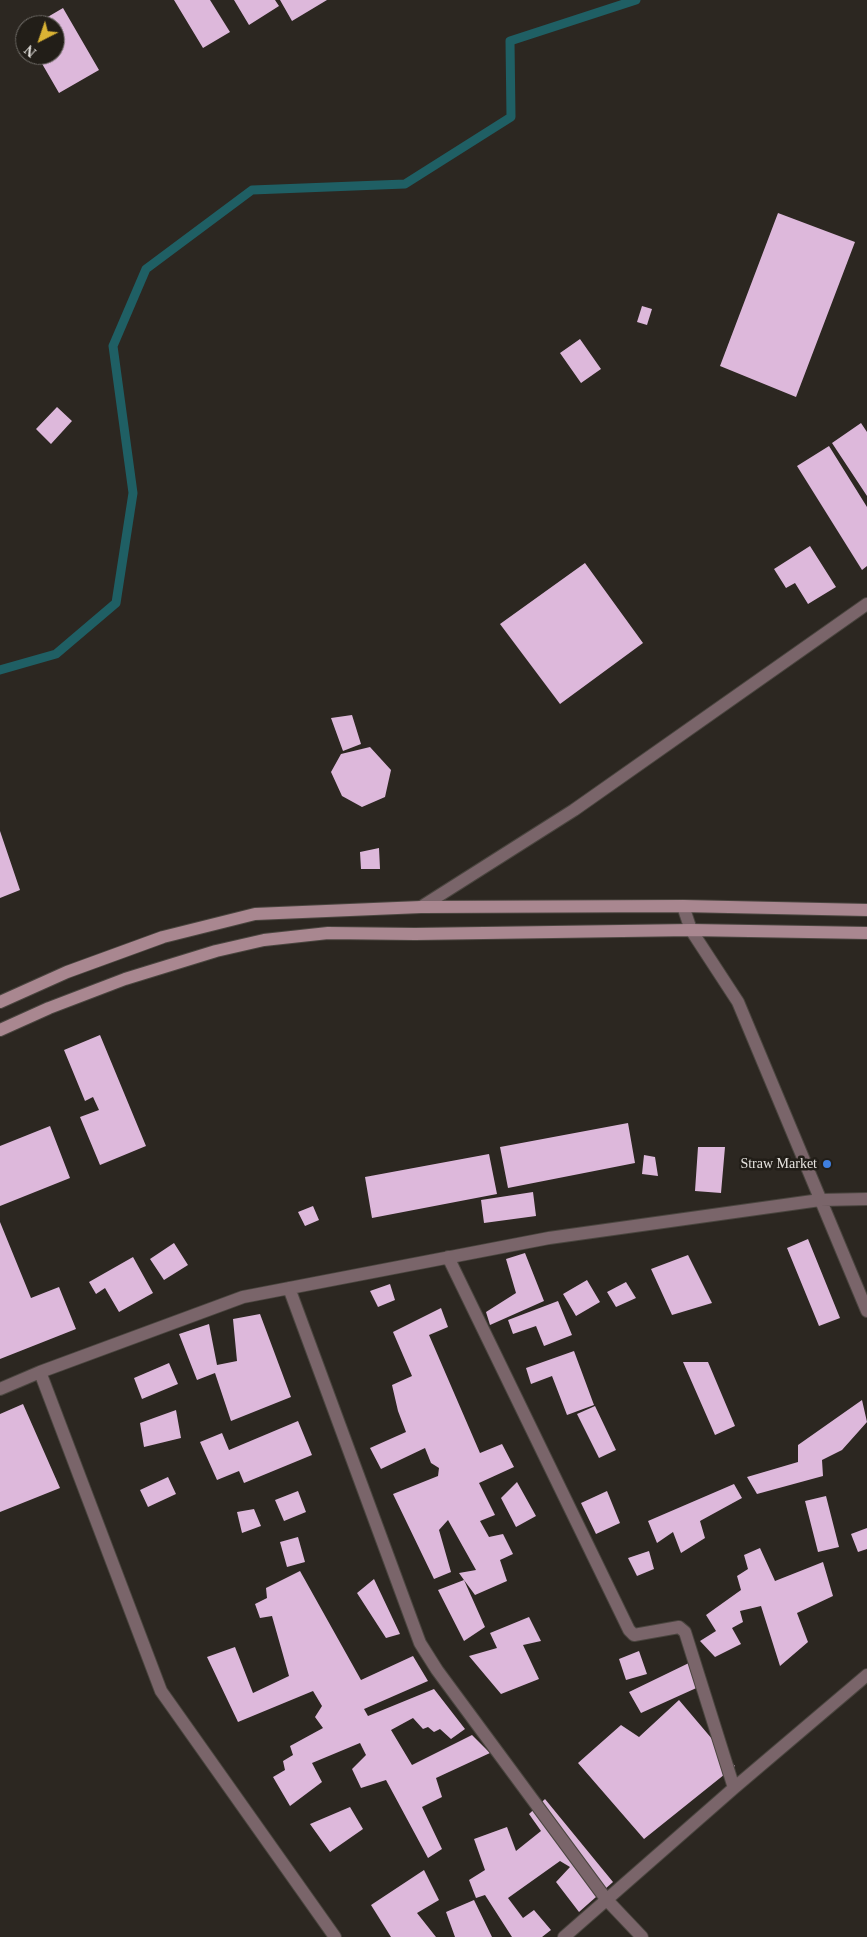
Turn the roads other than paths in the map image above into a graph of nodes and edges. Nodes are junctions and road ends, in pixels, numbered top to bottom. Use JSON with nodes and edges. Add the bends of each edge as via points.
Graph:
{"nodes":[{"id":1,"x":867,"y":604,"type":"edge"},
{"id":2,"x":683,"y":906,"type":"junction"},
{"id":3,"x":421,"y":907,"type":"junction"},
{"id":4,"x":867,"y":910,"type":"edge"},
{"id":5,"x":691,"y":930,"type":"junction"},
{"id":6,"x":867,"y":933,"type":"edge"},
{"id":7,"x":0,"y":1002,"type":"edge"},
{"id":8,"x":0,"y":1030,"type":"edge"},
{"id":9,"x":867,"y":1199,"type":"edge"},
{"id":10,"x":820,"y":1200,"type":"junction"},
{"id":11,"x":448,"y":1257,"type":"junction"},
{"id":12,"x":289,"y":1288,"type":"junction"},
{"id":13,"x":867,"y":1311,"type":"edge"},
{"id":14,"x":40,"y":1372,"type":"junction"},
{"id":15,"x":0,"y":1389,"type":"edge"},
{"id":16,"x":867,"y":1675,"type":"edge"},
{"id":17,"x":734,"y":1788,"type":"junction"},
{"id":18,"x":606,"y":1899,"type":"junction"},
{"id":19,"x":335,"y":1937,"type":"edge"},
{"id":20,"x":564,"y":1937,"type":"edge"},
{"id":21,"x":642,"y":1937,"type":"edge"}],
"edges":[{"from":1,"to":3,"type":"street","via":[[574,810]]},
{"from":2,"to":3,"type":"street"},
{"from":2,"to":4,"type":"street"},
{"from":2,"to":5,"type":"street"},
{"from":3,"to":7,"type":"street","via":[[255,914],[163,937],[67,972]]},
{"from":5,"to":6,"type":"street"},
{"from":5,"to":8,"type":"street","via":[[328,933],[264,940],[125,979]]},
{"from":5,"to":10,"type":"street","via":[[738,1002]]},
{"from":9,"to":10,"type":"street"},
{"from":10,"to":11,"type":"street","via":[[549,1238]]},
{"from":10,"to":13,"type":"street"},
{"from":11,"to":12,"type":"street"},
{"from":11,"to":17,"type":"street","via":[[629,1630],[634,1635],[679,1627],[685,1632]]},
{"from":12,"to":14,"type":"street","via":[[243,1297]]},
{"from":12,"to":18,"type":"street","via":[[420,1642],[442,1678]]},
{"from":14,"to":15,"type":"street"},
{"from":14,"to":19,"type":"street","via":[[160,1691]]},
{"from":16,"to":17,"type":"street"},
{"from":17,"to":18,"type":"street"},
{"from":18,"to":20,"type":"street"},
{"from":18,"to":21,"type":"street"}]}
